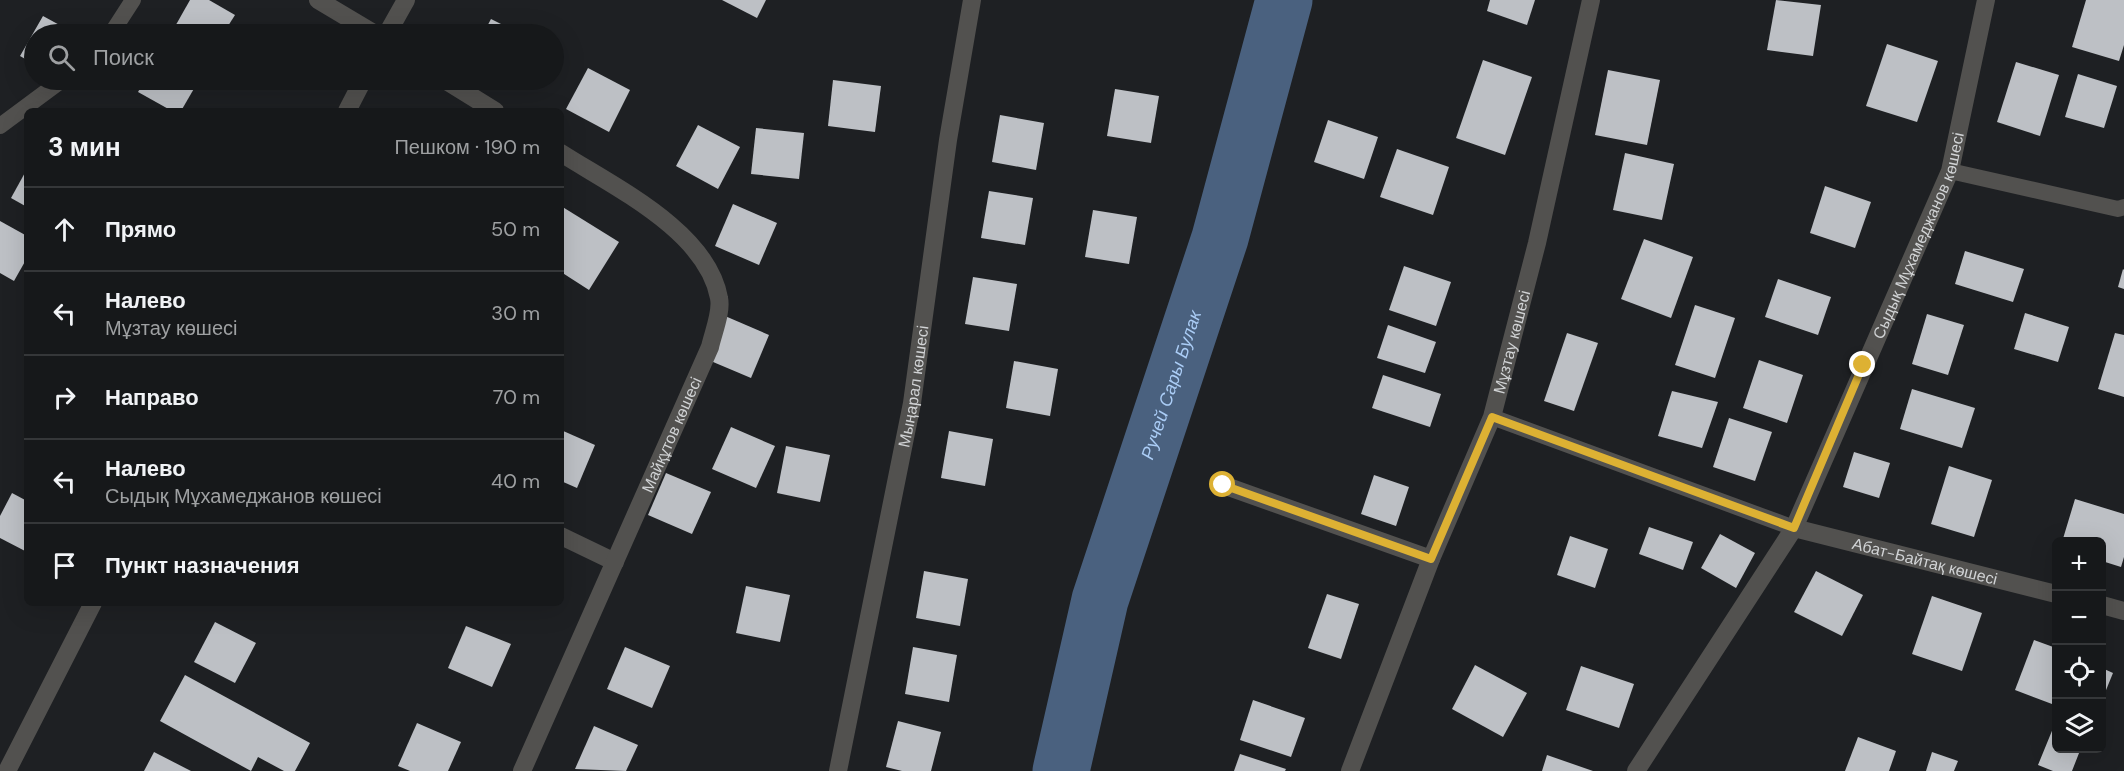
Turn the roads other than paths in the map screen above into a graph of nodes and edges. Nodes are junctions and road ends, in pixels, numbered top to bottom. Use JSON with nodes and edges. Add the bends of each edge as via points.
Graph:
{"nodes":[{"id":1,"x":133,"y":0,"type":"edge"},
{"id":2,"x":318,"y":0,"type":"edge"},
{"id":3,"x":406,"y":0,"type":"edge"},
{"id":4,"x":972,"y":0,"type":"edge"},
{"id":5,"x":1591,"y":0,"type":"edge"},
{"id":6,"x":1986,"y":0,"type":"edge"},
{"id":7,"x":117,"y":24,"type":"edge"},
{"id":8,"x":358,"y":24,"type":"edge"},
{"id":9,"x":393,"y":24,"type":"edge"},
{"id":10,"x":49,"y":90,"type":"edge"},
{"id":11,"x":358,"y":90,"type":"edge"},
{"id":12,"x":461,"y":90,"type":"edge"},
{"id":13,"x":24,"y":108,"type":"edge"},
{"id":14,"x":24,"y":108,"type":"edge"},
{"id":15,"x":349,"y":108,"type":"edge"},
{"id":16,"x":490,"y":108,"type":"edge"},
{"id":17,"x":0,"y":126,"type":"edge"},
{"id":18,"x":564,"y":155,"type":"edge"},
{"id":19,"x":1950,"y":171,"type":"junction"},
{"id":20,"x":2124,"y":207,"type":"edge"},
{"id":21,"x":1492,"y":417,"type":"junction"},
{"id":22,"x":1223,"y":485,"type":"dead end"},
{"id":23,"x":1794,"y":528,"type":"junction"},
{"id":24,"x":564,"y":537,"type":"edge"},
{"id":25,"x":1431,"y":559,"type":"junction"},
{"id":26,"x":615,"y":562,"type":"junction"},
{"id":27,"x":2052,"y":593,"type":"edge"},
{"id":28,"x":91,"y":606,"type":"edge"},
{"id":29,"x":2106,"y":606,"type":"edge"},
{"id":30,"x":2124,"y":610,"type":"edge"},
{"id":31,"x":7,"y":771,"type":"edge"},
{"id":32,"x":522,"y":771,"type":"edge"},
{"id":33,"x":838,"y":771,"type":"edge"},
{"id":34,"x":1350,"y":771,"type":"edge"},
{"id":35,"x":1636,"y":771,"type":"edge"}],
"edges":[{"from":1,"to":7,"type":"lane"},
{"from":2,"to":8,"type":"street"},
{"from":3,"to":9,"type":"street"},
{"from":4,"to":33,"type":"street","name":"Мыңарал көшесі","via":[[948,140],[912,403]]},
{"from":5,"to":21,"type":"street","name":"Мұзтау көшесі","via":[[1537,243]]},
{"from":6,"to":19,"type":"street","name":"Сыдық Мұхамеджанов көшесі"},
{"from":10,"to":13,"type":"lane"},
{"from":11,"to":15,"type":"street"},
{"from":12,"to":16,"type":"street"},
{"from":14,"to":17,"type":"lane"},
{"from":18,"to":26,"type":"street","name":"Майқұтов көшесі","via":[[666,220],[699,255],[720,300],[710,347]]},
{"from":19,"to":20,"type":"lane","via":[[2118,209]]},
{"from":19,"to":23,"type":"street","name":"Сыдық Мұхамеджанов көшесі"},
{"from":21,"to":23,"type":"lane"},
{"from":21,"to":25,"type":"street","name":"Мұзтау көшесі"},
{"from":22,"to":25,"type":"street"},
{"from":23,"to":27,"type":"street","name":"Абат-Байтақ көшесі"},
{"from":23,"to":35,"type":"street","name":"Сыдық Мұхамеджанов көшесі"},
{"from":24,"to":26,"type":"street"},
{"from":25,"to":34,"type":"street","name":"Мұзтау көшесі"},
{"from":26,"to":32,"type":"street","name":"Майқұтов көшесі"},
{"from":28,"to":31,"type":"street"},
{"from":29,"to":30,"type":"street"}]}
